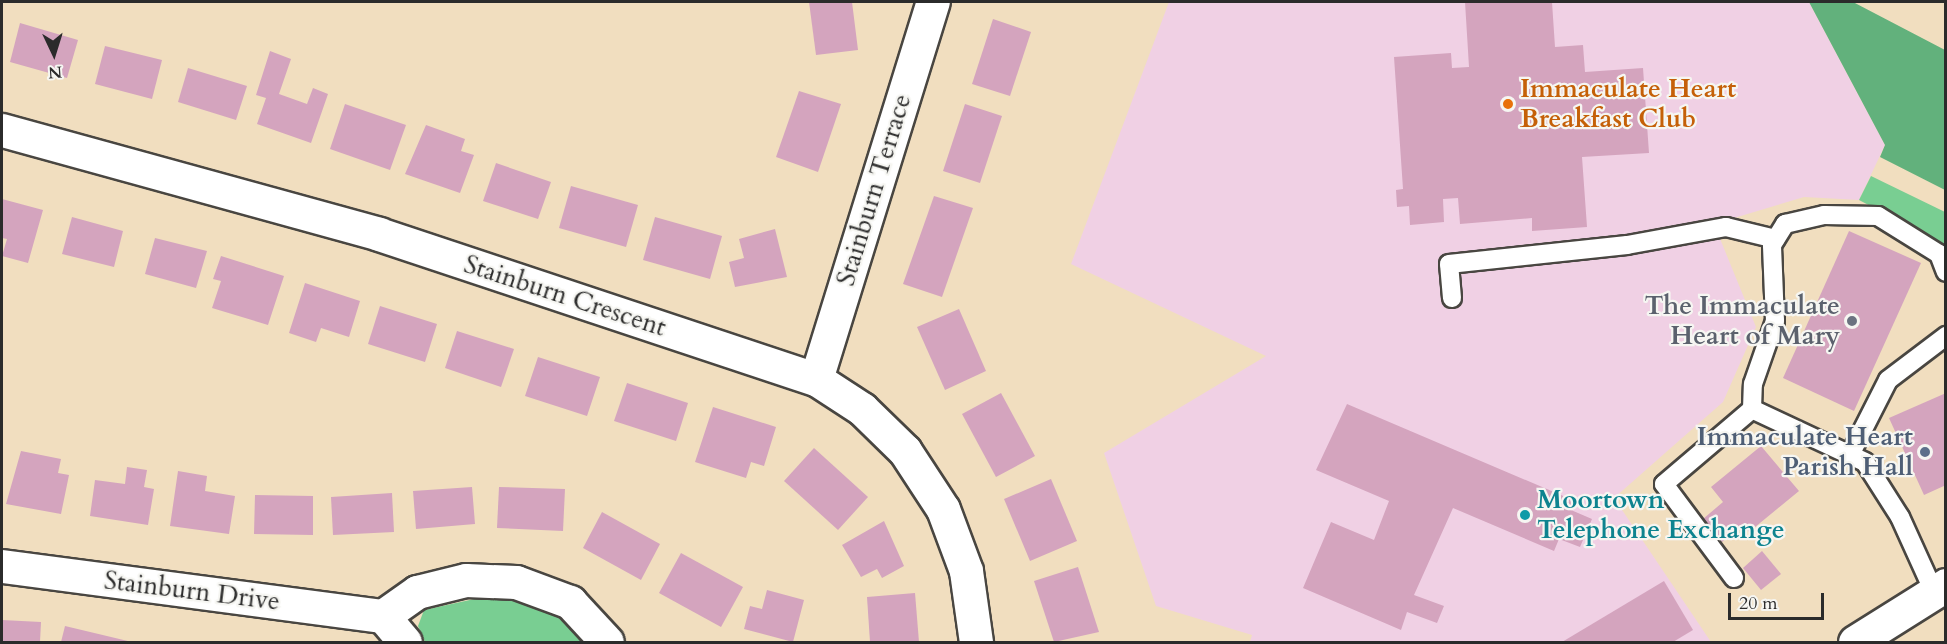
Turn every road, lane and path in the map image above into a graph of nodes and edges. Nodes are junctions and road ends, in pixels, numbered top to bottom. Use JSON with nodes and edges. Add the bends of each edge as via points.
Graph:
{"nodes":[{"id":1,"x":933,"y":2,"type":"edge"},
{"id":2,"x":2,"y":130,"type":"edge"},
{"id":3,"x":1776,"y":239,"type":"junction"},
{"id":4,"x":1946,"y":272,"type":"edge"},
{"id":5,"x":1452,"y":298,"type":"dead end"},
{"id":6,"x":1946,"y":336,"type":"edge"},
{"id":7,"x":816,"y":379,"type":"junction"},
{"id":8,"x":1752,"y":409,"type":"junction"},
{"id":9,"x":1850,"y":455,"type":"junction"},
{"id":10,"x":2,"y":566,"type":"edge"},
{"id":11,"x":1734,"y":578,"type":"dead end"},
{"id":12,"x":1940,"y":589,"type":"edge"},
{"id":13,"x":383,"y":615,"type":"junction"},
{"id":14,"x":405,"y":642,"type":"edge"},
{"id":15,"x":607,"y":642,"type":"edge"},
{"id":16,"x":976,"y":642,"type":"edge"},
{"id":17,"x":1855,"y":642,"type":"edge"}],
"edges":[{"from":1,"to":7,"type":"street","name":"Stainburn Terrace"},
{"from":2,"to":7,"type":"street","name":"Stainburn Crescent","via":[[379,234]]},
{"from":3,"to":4,"type":"lane","via":[[1785,224],[1824,215],[1878,216],[1939,254]]},
{"from":3,"to":5,"type":"lane","via":[[1726,227],[1627,245],[1449,264]]},
{"from":3,"to":8,"type":"lane","via":[[1775,321],[1754,384]]},
{"from":6,"to":9,"type":"lane","via":[[1888,380]]},
{"from":7,"to":16,"type":"street","name":"Stainburn Crescent","via":[[862,409],[905,451],[943,509],[966,571]]},
{"from":8,"to":9,"type":"lane"},
{"from":8,"to":11,"type":"lane","via":[[1664,484]]},
{"from":9,"to":12,"type":"lane","via":[[1865,462]]},
{"from":10,"to":13,"type":"street","name":"Stainburn Drive"},
{"from":12,"to":17,"type":"street"},
{"from":13,"to":14,"type":"street"},
{"from":13,"to":15,"type":"street","via":[[417,592],[466,579],[516,582],[570,602]]}]}
